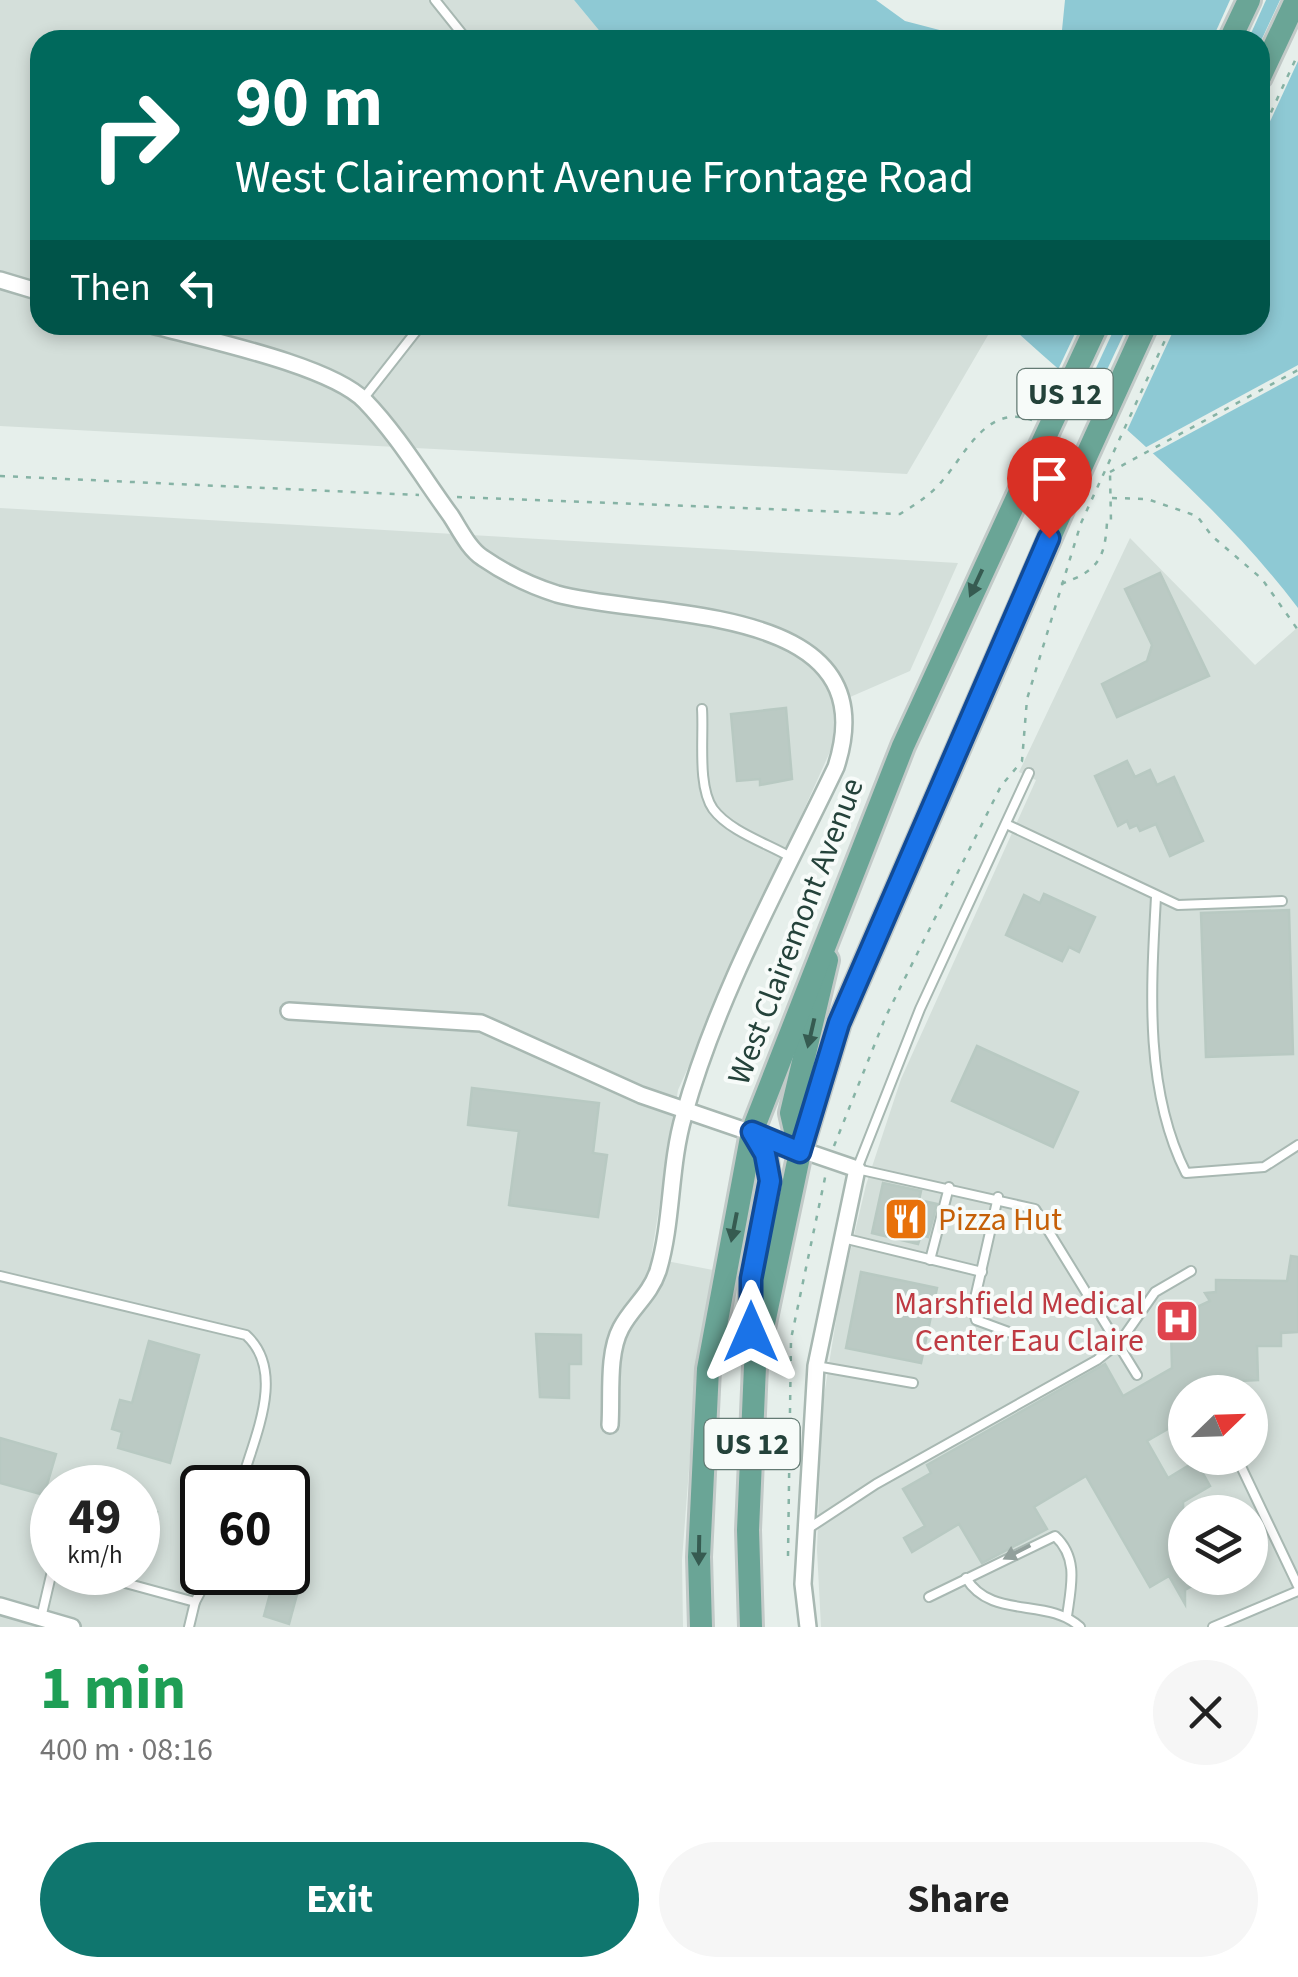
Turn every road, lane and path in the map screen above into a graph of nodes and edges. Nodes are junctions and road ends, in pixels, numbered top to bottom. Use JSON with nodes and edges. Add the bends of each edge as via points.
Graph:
{"nodes":[{"id":1,"x":435,"y":0,"type":"edge"},
{"id":2,"x":1249,"y":0,"type":"edge"},
{"id":3,"x":1296,"y":0,"type":"edge"},
{"id":4,"x":459,"y":30,"type":"edge"},
{"id":5,"x":1235,"y":30,"type":"edge"},
{"id":6,"x":1298,"y":54,"type":"edge"},
{"id":7,"x":1270,"y":56,"type":"edge"},
{"id":8,"x":1270,"y":114,"type":"edge"},
{"id":9,"x":0,"y":280,"type":"edge"},
{"id":10,"x":30,"y":289,"type":"edge"},
{"id":11,"x":186,"y":335,"type":"edge"},
{"id":12,"x":412,"y":335,"type":"edge"},
{"id":13,"x":1092,"y":335,"type":"edge"},
{"id":14,"x":1141,"y":335,"type":"edge"},
{"id":15,"x":1167,"y":335,"type":"edge"},
{"id":16,"x":1298,"y":370,"type":"edge"},
{"id":17,"x":363,"y":398,"type":"junction"},
{"id":18,"x":1043,"y":426,"type":"dead end"},
{"id":19,"x":1092,"y":470,"type":"dead end"},
{"id":20,"x":1112,"y":470,"type":"junction"},
{"id":21,"x":1112,"y":498,"type":"junction"},
{"id":22,"x":900,"y":514,"type":"dead end"},
{"id":23,"x":1061,"y":584,"type":"junction"},
{"id":24,"x":1298,"y":630,"type":"edge"},
{"id":25,"x":702,"y":709,"type":"dead end"},
{"id":26,"x":1022,"y":761,"type":"dead end"},
{"id":27,"x":1028,"y":773,"type":"dead end"},
{"id":28,"x":1006,"y":824,"type":"junction"},
{"id":29,"x":792,"y":858,"type":"junction"},
{"id":30,"x":1156,"y":896,"type":"junction"},
{"id":31,"x":1282,"y":901,"type":"dead end"},
{"id":32,"x":839,"y":903,"type":"junction"},
{"id":33,"x":289,"y":1011,"type":"dead end"},
{"id":34,"x":684,"y":1111,"type":"junction"},
{"id":35,"x":752,"y":1132,"type":"junction"},
{"id":36,"x":1298,"y":1145,"type":"edge"},
{"id":37,"x":800,"y":1152,"type":"junction"},
{"id":38,"x":857,"y":1169,"type":"junction"},
{"id":39,"x":949,"y":1187,"type":"junction"},
{"id":40,"x":998,"y":1197,"type":"junction"},
{"id":41,"x":843,"y":1238,"type":"junction"},
{"id":42,"x":930,"y":1260,"type":"junction"},
{"id":43,"x":1191,"y":1271,"type":"dead end"},
{"id":44,"x":982,"y":1272,"type":"junction"},
{"id":45,"x":0,"y":1276,"type":"edge"},
{"id":46,"x":1014,"y":1334,"type":"dead end"},
{"id":47,"x":1116,"y":1345,"type":"junction"},
{"id":48,"x":755,"y":1366,"type":"junction"},
{"id":49,"x":816,"y":1366,"type":"junction"},
{"id":50,"x":1137,"y":1375,"type":"dead end"},
{"id":51,"x":913,"y":1383,"type":"dead end"},
{"id":52,"x":610,"y":1426,"type":"dead end"},
{"id":53,"x":245,"y":1465,"type":"edge"},
{"id":54,"x":1245,"y":1475,"type":"edge"},
{"id":55,"x":806,"y":1530,"type":"junction"},
{"id":56,"x":966,"y":1578,"type":"junction"},
{"id":57,"x":1298,"y":1588,"type":"edge"},
{"id":58,"x":160,"y":1592,"type":"edge"},
{"id":59,"x":51,"y":1595,"type":"edge"},
{"id":60,"x":200,"y":1595,"type":"edge"},
{"id":61,"x":928,"y":1598,"type":"dead end"},
{"id":62,"x":196,"y":1602,"type":"junction"},
{"id":63,"x":10,"y":1615,"type":"edge"},
{"id":64,"x":1067,"y":1616,"type":"junction"},
{"id":65,"x":50,"y":1622,"type":"edge"},
{"id":66,"x":72,"y":1627,"type":"edge"},
{"id":67,"x":189,"y":1627,"type":"edge"},
{"id":68,"x":702,"y":1627,"type":"edge"},
{"id":69,"x":751,"y":1627,"type":"edge"},
{"id":70,"x":808,"y":1627,"type":"edge"},
{"id":71,"x":1080,"y":1627,"type":"edge"},
{"id":72,"x":1213,"y":1627,"type":"edge"}],
"edges":[{"from":1,"to":4,"type":"lane"},
{"from":2,"to":5,"type":"main road"},
{"from":3,"to":7,"type":"main road"},
{"from":6,"to":8,"type":"path"},
{"from":9,"to":10,"type":"street"},
{"from":11,"to":17,"type":"street","via":[[292,366]]},
{"from":12,"to":17,"type":"lane"},
{"from":13,"to":32,"type":"main road","name":"West Clairemont Avenue","number":"US 12","one_way":true,"bridge":true,"via":[[903,746]]},
{"from":14,"to":37,"type":"main road","number":"US 12","bridge":true,"via":[[839,1023]]},
{"from":15,"to":23,"type":"path","bridge":true,"via":[[1081,522]]},
{"from":16,"to":20,"type":"path"},
{"from":17,"to":29,"type":"street","via":[[478,555],[518,579],[559,594],[764,630],[817,662],[840,698],[844,736]]},
{"from":18,"to":22,"type":"path","via":[[1012,416],[979,431],[927,497]]},
{"from":19,"to":20,"type":"path"},
{"from":20,"to":21,"type":"path"},
{"from":21,"to":23,"type":"path","via":[[1098,567]]},
{"from":21,"to":24,"type":"path","via":[[1148,499],[1196,516],[1262,579]]},
{"from":23,"to":26,"type":"path","via":[[1027,699]]},
{"from":25,"to":29,"type":"lane","via":[[712,807]]},
{"from":27,"to":28,"type":"lane"},
{"from":28,"to":30,"type":"lane"},
{"from":28,"to":38,"type":"lane","via":[[920,1009]]},
{"from":29,"to":34,"type":"street","via":[[724,1003]]},
{"from":30,"to":31,"type":"lane","via":[[1189,907]]},
{"from":30,"to":36,"type":"lane","via":[[1157,1084],[1162,1120],[1186,1173],[1264,1168]]},
{"from":32,"to":35,"type":"main road","name":"West Clairemont Avenue","number":"US 12"},
{"from":32,"to":37,"type":"main road","one_way":true,"via":[[791,1113]]},
{"from":33,"to":34,"type":"street","via":[[480,1024]]},
{"from":34,"to":35,"type":"street"},
{"from":34,"to":52,"type":"street","via":[[657,1275],[616,1339]]},
{"from":35,"to":37,"type":"street"},
{"from":35,"to":48,"type":"main road","via":[[770,1181],[751,1279]]},
{"from":35,"to":68,"type":"main road","name":"West Clairemont Avenue","number":"US 12","one_way":true,"via":[[708,1369],[698,1558]]},
{"from":37,"to":38,"type":"street"},
{"from":37,"to":48,"type":"main road","number":"US 12"},
{"from":38,"to":39,"type":"lane"},
{"from":38,"to":41,"type":"street"},
{"from":39,"to":40,"type":"lane"},
{"from":39,"to":42,"type":"lane"},
{"from":40,"to":44,"type":"lane"},
{"from":40,"to":47,"type":"lane","via":[[1038,1212]]},
{"from":41,"to":42,"type":"lane"},
{"from":41,"to":49,"type":"street"},
{"from":42,"to":44,"type":"lane"},
{"from":43,"to":47,"type":"lane","via":[[1156,1292]]},
{"from":44,"to":46,"type":"lane","via":[[976,1320]]},
{"from":45,"to":53,"type":"lane","via":[[246,1335],[268,1370]]},
{"from":47,"to":50,"type":"lane"},
{"from":47,"to":55,"type":"lane"},
{"from":48,"to":69,"type":"main road","number":"US 12"},
{"from":49,"to":51,"type":"lane"},
{"from":49,"to":55,"type":"street"},
{"from":54,"to":57,"type":"lane"},
{"from":55,"to":70,"type":"street"},
{"from":56,"to":61,"type":"lane"},
{"from":56,"to":64,"type":"lane","via":[[990,1600]]},
{"from":64,"to":56,"type":"lane","one_way":true,"via":[[1072,1569],[1055,1536]]},
{"from":57,"to":72,"type":"lane"},
{"from":58,"to":62,"type":"lane"},
{"from":59,"to":65,"type":"lane"},
{"from":60,"to":62,"type":"lane"},
{"from":62,"to":67,"type":"lane"},
{"from":63,"to":65,"type":"street"},
{"from":64,"to":71,"type":"lane"},
{"from":65,"to":66,"type":"street"}]}
